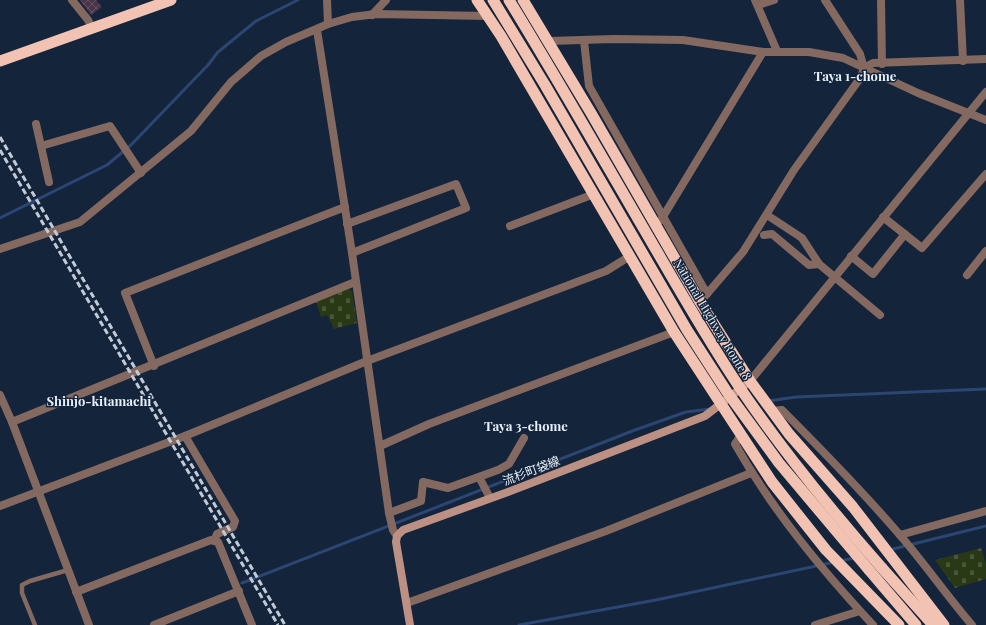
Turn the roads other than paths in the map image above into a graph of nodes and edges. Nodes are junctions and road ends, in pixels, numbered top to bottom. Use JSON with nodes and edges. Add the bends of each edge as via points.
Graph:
{"nodes":[{"id":1,"x":72,"y":0,"type":"edge"},
{"id":2,"x":170,"y":0,"type":"edge"},
{"id":3,"x":327,"y":0,"type":"edge"},
{"id":4,"x":386,"y":0,"type":"edge"},
{"id":5,"x":477,"y":0,"type":"edge"},
{"id":6,"x":493,"y":0,"type":"edge"},
{"id":7,"x":509,"y":0,"type":"edge"},
{"id":8,"x":523,"y":0,"type":"edge"},
{"id":9,"x":774,"y":0,"type":"edge"},
{"id":10,"x":825,"y":0,"type":"edge"},
{"id":11,"x":881,"y":0,"type":"edge"},
{"id":12,"x":960,"y":0,"type":"edge"},
{"id":13,"x":757,"y":2,"type":"edge"},
{"id":14,"x":372,"y":15,"type":"junction"},
{"id":15,"x":488,"y":16,"type":"junction"},
{"id":16,"x":328,"y":24,"type":"junction"},
{"id":17,"x":92,"y":28,"type":"junction"},
{"id":18,"x":317,"y":30,"type":"junction"},
{"id":19,"x":549,"y":41,"type":"junction"},
{"id":20,"x":584,"y":41,"type":"junction"},
{"id":21,"x":777,"y":51,"type":"junction"},
{"id":22,"x":763,"y":52,"type":"junction"},
{"id":23,"x":986,"y":59,"type":"edge"},
{"id":24,"x":0,"y":61,"type":"edge"},
{"id":25,"x":962,"y":61,"type":"junction"},
{"id":26,"x":882,"y":64,"type":"junction"},
{"id":27,"x":864,"y":68,"type":"junction"},
{"id":28,"x":986,"y":92,"type":"edge"},
{"id":29,"x":968,"y":114,"type":"junction"},
{"id":30,"x":986,"y":120,"type":"edge"},
{"id":31,"x":36,"y":124,"type":"dead end"},
{"id":32,"x":41,"y":146,"type":"junction"},
{"id":33,"x":141,"y":173,"type":"junction"},
{"id":34,"x":986,"y":174,"type":"edge"},
{"id":35,"x":49,"y":182,"type":"dead end"},
{"id":36,"x":594,"y":194,"type":"junction"},
{"id":37,"x":345,"y":207,"type":"junction"},
{"id":38,"x":767,"y":215,"type":"junction"},
{"id":39,"x":883,"y":217,"type":"junction"},
{"id":40,"x":660,"y":221,"type":"junction"},
{"id":41,"x":347,"y":224,"type":"junction"},
{"id":42,"x":510,"y":226,"type":"dead end"},
{"id":43,"x":905,"y":234,"type":"junction"},
{"id":44,"x":764,"y":235,"type":"dead end"},
{"id":45,"x":0,"y":249,"type":"edge"},
{"id":46,"x":986,"y":251,"type":"edge"},
{"id":47,"x":352,"y":253,"type":"junction"},
{"id":48,"x":630,"y":256,"type":"junction"},
{"id":49,"x":851,"y":256,"type":"junction"},
{"id":50,"x":819,"y":264,"type":"junction"},
{"id":51,"x":967,"y":275,"type":"dead end"},
{"id":52,"x":835,"y":277,"type":"junction"},
{"id":53,"x":355,"y":282,"type":"junction"},
{"id":54,"x":703,"y":298,"type":"junction"},
{"id":55,"x":880,"y":315,"type":"dead end"},
{"id":56,"x":674,"y":332,"type":"junction"},
{"id":57,"x":367,"y":361,"type":"junction"},
{"id":58,"x":154,"y":366,"type":"junction"},
{"id":59,"x":750,"y":381,"type":"junction"},
{"id":60,"x":0,"y":395,"type":"edge"},
{"id":61,"x":722,"y":404,"type":"junction"},
{"id":62,"x":771,"y":411,"type":"junction"},
{"id":63,"x":12,"y":422,"type":"junction"},
{"id":64,"x":741,"y":435,"type":"junction"},
{"id":65,"x":185,"y":436,"type":"junction"},
{"id":66,"x":524,"y":438,"type":"dead end"},
{"id":67,"x":380,"y":446,"type":"junction"},
{"id":68,"x":751,"y":473,"type":"junction"},
{"id":69,"x":480,"y":480,"type":"junction"},
{"id":70,"x":38,"y":491,"type":"junction"},
{"id":71,"x":488,"y":496,"type":"junction"},
{"id":72,"x":0,"y":506,"type":"edge"},
{"id":73,"x":986,"y":511,"type":"edge"},
{"id":74,"x":389,"y":513,"type":"junction"},
{"id":75,"x":900,"y":535,"type":"junction"},
{"id":76,"x":397,"y":536,"type":"junction"},
{"id":77,"x":214,"y":541,"type":"junction"},
{"id":78,"x":68,"y":570,"type":"junction"},
{"id":79,"x":239,"y":591,"type":"junction"},
{"id":80,"x":76,"y":592,"type":"junction"},
{"id":81,"x":407,"y":603,"type":"junction"},
{"id":82,"x":860,"y":611,"type":"junction"},
{"id":83,"x":35,"y":625,"type":"edge"},
{"id":84,"x":89,"y":625,"type":"edge"},
{"id":85,"x":154,"y":625,"type":"edge"},
{"id":86,"x":252,"y":625,"type":"edge"},
{"id":87,"x":410,"y":625,"type":"edge"},
{"id":88,"x":815,"y":625,"type":"edge"},
{"id":89,"x":873,"y":625,"type":"edge"},
{"id":90,"x":899,"y":625,"type":"edge"},
{"id":91,"x":916,"y":625,"type":"edge"},
{"id":92,"x":933,"y":625,"type":"edge"},
{"id":93,"x":944,"y":625,"type":"edge"},
{"id":94,"x":972,"y":625,"type":"edge"}],
"edges":[{"from":1,"to":17,"type":"street"},
{"from":2,"to":17,"type":"highway"},
{"from":3,"to":16,"type":"street"},
{"from":4,"to":14,"type":"street"},
{"from":5,"to":15,"type":"highway"},
{"from":6,"to":91,"type":"highway","bridge":true,"via":[[687,330],[727,392],[779,463]]},
{"from":7,"to":92,"type":"highway","name":"National Highway Route 8","bridge":true,"via":[[738,386],[785,451]]},
{"from":8,"to":19,"type":"highway"},
{"from":9,"to":13,"type":"street"},
{"from":10,"to":27,"type":"street","via":[[860,54]]},
{"from":11,"to":26,"type":"street"},
{"from":12,"to":25,"type":"street"},
{"from":13,"to":21,"type":"street"},
{"from":14,"to":15,"type":"street"},
{"from":14,"to":16,"type":"street","via":[[352,17]]},
{"from":15,"to":36,"type":"highway"},
{"from":16,"to":18,"type":"street"},
{"from":17,"to":24,"type":"highway"},
{"from":18,"to":33,"type":"street","via":[[260,56],[231,82],[191,131]]},
{"from":18,"to":37,"type":"street"},
{"from":19,"to":20,"type":"street"},
{"from":19,"to":40,"type":"highway"},
{"from":20,"to":22,"type":"street","via":[[683,40]]},
{"from":20,"to":40,"type":"street","via":[[589,86]]},
{"from":21,"to":22,"type":"street"},
{"from":21,"to":27,"type":"street","via":[[809,52],[843,58]]},
{"from":22,"to":40,"type":"street"},
{"from":23,"to":25,"type":"street"},
{"from":25,"to":26,"type":"street"},
{"from":26,"to":27,"type":"street","via":[[873,63]]},
{"from":27,"to":29,"type":"street"},
{"from":27,"to":38,"type":"street","via":[[861,77],[794,170]]},
{"from":28,"to":29,"type":"street"},
{"from":29,"to":30,"type":"street"},
{"from":29,"to":39,"type":"street"},
{"from":31,"to":32,"type":"street"},
{"from":32,"to":33,"type":"street","via":[[110,126]]},
{"from":32,"to":35,"type":"street"},
{"from":33,"to":45,"type":"street","via":[[80,222]]},
{"from":34,"to":43,"type":"street","via":[[922,248]]},
{"from":36,"to":42,"type":"street"},
{"from":36,"to":48,"type":"highway"},
{"from":37,"to":41,"type":"street"},
{"from":37,"to":58,"type":"street","via":[[125,293]]},
{"from":38,"to":50,"type":"street","via":[[802,238]]},
{"from":38,"to":54,"type":"street","via":[[743,252]]},
{"from":39,"to":43,"type":"street"},
{"from":39,"to":49,"type":"street"},
{"from":40,"to":54,"type":"highway"},
{"from":41,"to":47,"type":"street"},
{"from":41,"to":47,"type":"street","via":[[456,184],[466,208]]},
{"from":43,"to":49,"type":"street","via":[[873,274]]},
{"from":44,"to":50,"type":"street","via":[[772,234],[809,266]]},
{"from":46,"to":51,"type":"street"},
{"from":47,"to":53,"type":"street"},
{"from":48,"to":56,"type":"highway"},
{"from":48,"to":57,"type":"street","via":[[606,271]]},
{"from":49,"to":52,"type":"street"},
{"from":50,"to":52,"type":"street"},
{"from":52,"to":55,"type":"street"},
{"from":52,"to":59,"type":"street"},
{"from":53,"to":57,"type":"street"},
{"from":53,"to":58,"type":"street"},
{"from":54,"to":59,"type":"highway"},
{"from":56,"to":61,"type":"highway"},
{"from":56,"to":67,"type":"street","via":[[429,424]]},
{"from":57,"to":65,"type":"street"},
{"from":57,"to":67,"type":"street"},
{"from":58,"to":63,"type":"street"},
{"from":59,"to":61,"type":"main road","name":"流杉町袋線"},
{"from":59,"to":62,"type":"highway"},
{"from":60,"to":63,"type":"street"},
{"from":61,"to":64,"type":"highway"},
{"from":61,"to":71,"type":"main road","name":"流杉町袋線","via":[[706,416]]},
{"from":62,"to":75,"type":"street","via":[[782,410],[853,481]]},
{"from":62,"to":93,"type":"highway","via":[[853,507]]},
{"from":63,"to":70,"type":"street"},
{"from":64,"to":68,"type":"street","via":[[735,444]]},
{"from":64,"to":90,"type":"highway","via":[[772,482],[826,550]]},
{"from":65,"to":70,"type":"street"},
{"from":65,"to":77,"type":"street","via":[[235,521],[233,527],[217,534]]},
{"from":66,"to":69,"type":"street","via":[[509,464]]},
{"from":67,"to":74,"type":"street"},
{"from":68,"to":81,"type":"street","via":[[599,533]]},
{"from":68,"to":82,"type":"street","via":[[806,550]]},
{"from":69,"to":71,"type":"street"},
{"from":69,"to":74,"type":"street","via":[[448,488],[423,482],[421,501]]},
{"from":70,"to":72,"type":"street"},
{"from":70,"to":78,"type":"street"},
{"from":71,"to":76,"type":"main road","name":"流杉町袋線","via":[[403,530]]},
{"from":73,"to":75,"type":"street"},
{"from":74,"to":76,"type":"street"},
{"from":75,"to":94,"type":"street"},
{"from":76,"to":81,"type":"main road"},
{"from":77,"to":79,"type":"street","via":[[218,542]]},
{"from":77,"to":80,"type":"street"},
{"from":78,"to":80,"type":"street"},
{"from":78,"to":83,"type":"lane","via":[[22,585],[22,593]]},
{"from":79,"to":85,"type":"street"},
{"from":79,"to":86,"type":"street"},
{"from":80,"to":84,"type":"street"},
{"from":81,"to":87,"type":"main road"},
{"from":82,"to":88,"type":"street"},
{"from":82,"to":89,"type":"street"}]}
